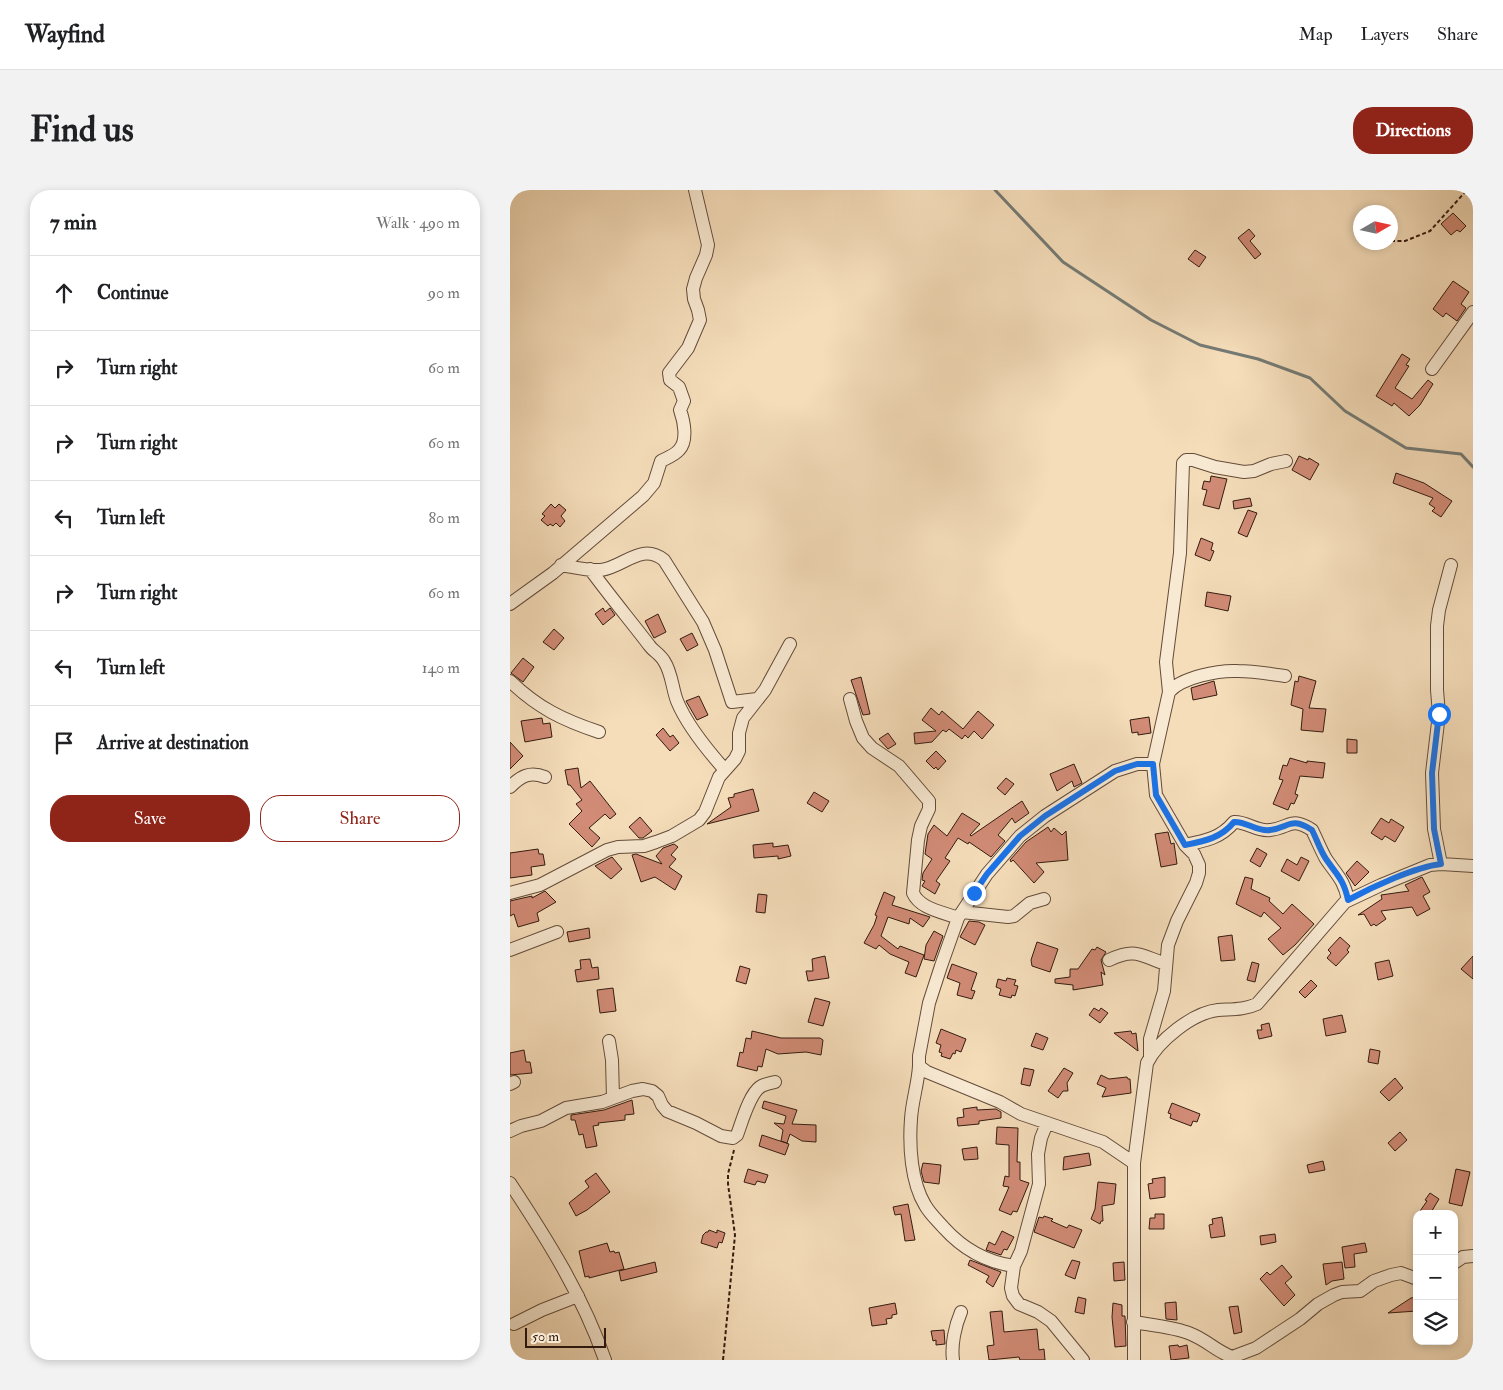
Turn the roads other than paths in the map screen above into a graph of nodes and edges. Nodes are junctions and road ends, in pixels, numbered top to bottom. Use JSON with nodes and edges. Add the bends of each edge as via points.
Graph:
{"nodes":[{"id":1,"x":695,"y":190,"type":"edge"},
{"id":2,"x":1473,"y":312,"type":"edge"},
{"id":3,"x":1432,"y":370,"type":"dead end"},
{"id":4,"x":1286,"y":461,"type":"dead end"},
{"id":5,"x":561,"y":565,"type":"junction"},
{"id":6,"x":1451,"y":565,"type":"dead end"},
{"id":7,"x":590,"y":569,"type":"junction"},
{"id":8,"x":510,"y":604,"type":"edge"},
{"id":9,"x":790,"y":644,"type":"dead end"},
{"id":10,"x":1285,"y":676,"type":"dead end"},
{"id":11,"x":510,"y":682,"type":"edge"},
{"id":12,"x":1169,"y":692,"type":"junction"},
{"id":13,"x":757,"y":699,"type":"junction"},
{"id":14,"x":850,"y":699,"type":"dead end"},
{"id":15,"x":600,"y":732,"type":"dead end"},
{"id":16,"x":1153,"y":764,"type":"junction"},
{"id":17,"x":724,"y":770,"type":"junction"},
{"id":18,"x":545,"y":777,"type":"dead end"},
{"id":19,"x":510,"y":787,"type":"edge"},
{"id":20,"x":1185,"y":845,"type":"junction"},
{"id":21,"x":1441,"y":864,"type":"junction"},
{"id":22,"x":1473,"y":866,"type":"edge"},
{"id":23,"x":510,"y":893,"type":"edge"},
{"id":24,"x":1044,"y":899,"type":"dead end"},
{"id":25,"x":1348,"y":900,"type":"junction"},
{"id":26,"x":960,"y":915,"type":"junction"},
{"id":27,"x":557,"y":932,"type":"dead end"},
{"id":28,"x":510,"y":950,"type":"edge"},
{"id":29,"x":1108,"y":960,"type":"dead end"},
{"id":30,"x":1166,"y":964,"type":"junction"},
{"id":31,"x":609,"y":1041,"type":"dead end"},
{"id":32,"x":1150,"y":1057,"type":"junction"},
{"id":33,"x":919,"y":1066,"type":"junction"},
{"id":34,"x":775,"y":1082,"type":"dead end"},
{"id":35,"x":613,"y":1098,"type":"junction"},
{"id":36,"x":1047,"y":1123,"type":"junction"},
{"id":37,"x":510,"y":1131,"type":"edge"},
{"id":38,"x":1134,"y":1163,"type":"junction"},
{"id":39,"x":510,"y":1183,"type":"edge"},
{"id":40,"x":1473,"y":1256,"type":"edge"},
{"id":41,"x":1458,"y":1260,"type":"edge"},
{"id":42,"x":1014,"y":1266,"type":"junction"},
{"id":43,"x":1413,"y":1278,"type":"edge"},
{"id":44,"x":578,"y":1296,"type":"junction"},
{"id":45,"x":961,"y":1312,"type":"dead end"},
{"id":46,"x":1133,"y":1322,"type":"junction"},
{"id":47,"x":514,"y":1324,"type":"dead end"},
{"id":48,"x":605,"y":1360,"type":"edge"},
{"id":49,"x":953,"y":1360,"type":"edge"},
{"id":50,"x":1082,"y":1360,"type":"edge"},
{"id":51,"x":1134,"y":1360,"type":"edge"}],
"edges":[{"from":1,"to":5,"type":"street","via":[[708,245],[693,289],[700,320],[688,348],[669,373],[684,401],[680,410],[684,430],[682,446],[661,461],[650,489]]},
{"from":2,"to":3,"type":"street"},
{"from":4,"to":12,"type":"street","via":[[1244,472],[1193,460],[1183,463],[1180,553],[1166,662]]},
{"from":5,"to":7,"type":"street"},
{"from":5,"to":8,"type":"street"},
{"from":6,"to":21,"type":"street","via":[[1437,626],[1439,714],[1432,782],[1434,829]]},
{"from":7,"to":13,"type":"street","via":[[601,570],[637,555],[658,555],[703,622],[732,702]]},
{"from":7,"to":17,"type":"street","via":[[625,617],[662,658],[684,716]]},
{"from":9,"to":13,"type":"street"},
{"from":10,"to":12,"type":"street","via":[[1237,671],[1214,674],[1176,684]]},
{"from":11,"to":15,"type":"street","via":[[542,708],[569,722]]},
{"from":12,"to":16,"type":"street"},
{"from":13,"to":17,"type":"street","via":[[743,718],[739,751]]},
{"from":14,"to":26,"type":"street","via":[[863,738],[899,766],[929,801],[918,840],[913,893],[916,899],[920,904]]},
{"from":16,"to":20,"type":"street","via":[[1156,795]]},
{"from":16,"to":26,"type":"street","via":[[1137,764],[1115,771],[1045,816],[1020,836],[987,874]]},
{"from":17,"to":23,"type":"street","via":[[699,820],[672,836],[644,846],[607,850],[540,885]]},
{"from":18,"to":19,"type":"street","via":[[528,775]]},
{"from":20,"to":25,"type":"street","via":[[1218,836],[1234,822],[1270,830],[1289,823],[1299,824],[1312,830],[1324,856],[1346,887]]},
{"from":20,"to":30,"type":"street","via":[[1194,854],[1199,873],[1168,945]]},
{"from":21,"to":22,"type":"street"},
{"from":21,"to":25,"type":"street","via":[[1417,869]]},
{"from":24,"to":26,"type":"street","via":[[1030,903],[1008,918]]},
{"from":25,"to":32,"type":"street","via":[[1256,1004],[1199,1016],[1173,1032]]},
{"from":26,"to":33,"type":"street","via":[[929,1003]]},
{"from":27,"to":28,"type":"street"},
{"from":29,"to":30,"type":"street","via":[[1137,953]]},
{"from":30,"to":32,"type":"street","via":[[1164,991],[1150,1039]]},
{"from":31,"to":35,"type":"street"},
{"from":32,"to":38,"type":"street"},
{"from":33,"to":36,"type":"street","via":[[926,1072]]},
{"from":33,"to":42,"type":"street","via":[[911,1119],[913,1174],[917,1190],[926,1207],[960,1244],[980,1256]]},
{"from":34,"to":35,"type":"street","via":[[760,1086],[756,1091],[733,1138],[721,1136],[667,1111],[652,1091],[643,1089]]},
{"from":35,"to":37,"type":"street","via":[[566,1108],[542,1122]]},
{"from":36,"to":38,"type":"street","via":[[1103,1142]]},
{"from":36,"to":42,"type":"street","via":[[1038,1154],[1038,1184],[1021,1252]]},
{"from":38,"to":46,"type":"street"},
{"from":39,"to":44,"type":"street"},
{"from":40,"to":41,"type":"street"},
{"from":42,"to":50,"type":"street","via":[[1012,1296],[1024,1308],[1051,1321]]},
{"from":43,"to":46,"type":"street","via":[[1401,1273],[1391,1275],[1374,1281],[1360,1292],[1334,1295],[1256,1348],[1232,1357],[1188,1332]]},
{"from":44,"to":47,"type":"street"},
{"from":44,"to":48,"type":"street"},
{"from":45,"to":49,"type":"street","via":[[956,1323]]},
{"from":46,"to":51,"type":"street"}]}
